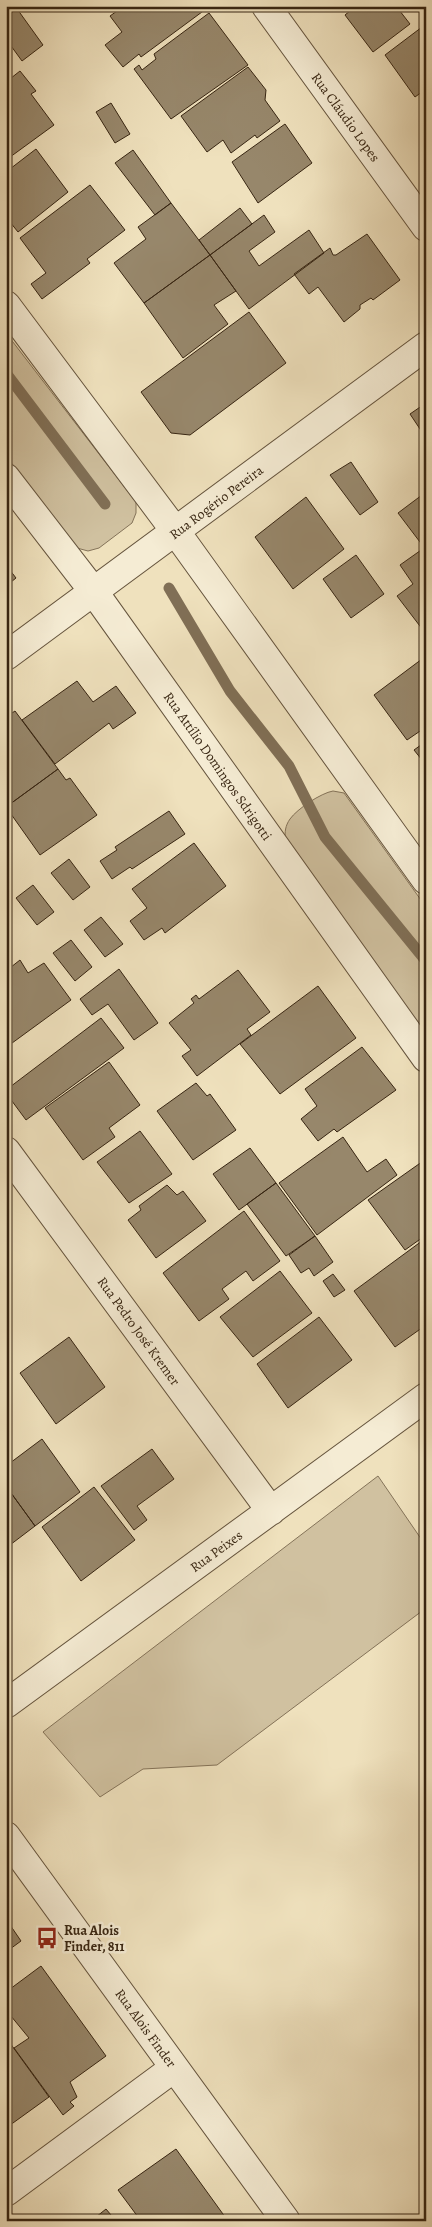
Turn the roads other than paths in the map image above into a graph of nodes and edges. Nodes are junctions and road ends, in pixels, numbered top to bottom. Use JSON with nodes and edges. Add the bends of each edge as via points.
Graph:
{"nodes":[{"id":1,"x":266,"y":6,"type":"edge"},
{"id":2,"x":426,"y":227,"type":"edge"},
{"id":3,"x":6,"y":305,"type":"edge"},
{"id":4,"x":426,"y":346,"type":"edge"},
{"id":5,"x":6,"y":478,"type":"edge"},
{"id":6,"x":176,"y":532,"type":"junction"},
{"id":7,"x":94,"y":592,"type":"junction"},
{"id":8,"x":6,"y":656,"type":"edge"},
{"id":9,"x":426,"y":880,"type":"edge"},
{"id":10,"x":426,"y":1058,"type":"edge"},
{"id":11,"x":6,"y":1151,"type":"edge"},
{"id":12,"x":426,"y":1398,"type":"edge"},
{"id":13,"x":271,"y":1511,"type":"junction"},
{"id":14,"x":6,"y":1704,"type":"edge"},
{"id":15,"x":6,"y":1836,"type":"edge"},
{"id":16,"x":174,"y":2068,"type":"junction"},
{"id":17,"x":6,"y":2192,"type":"edge"},
{"id":18,"x":286,"y":2221,"type":"edge"}],
"edges":[{"from":1,"to":2,"type":"street","name":"Rua Cláudio Lopes"},
{"from":3,"to":6,"type":"street"},
{"from":4,"to":6,"type":"street","name":"Rua Rogério Pereira"},
{"from":5,"to":7,"type":"street","name":"Rua Attílio Domingos Sdrigotti"},
{"from":6,"to":7,"type":"street","name":"Rua Rogério Pereira"},
{"from":6,"to":9,"type":"street"},
{"from":7,"to":8,"type":"street","name":"Rua Rogério Pereira"},
{"from":7,"to":10,"type":"street","name":"Rua Attílio Domingos Sdrigotti"},
{"from":11,"to":13,"type":"street","name":"Rua Pedro José Kremer"},
{"from":12,"to":13,"type":"street","name":"Rua Peixes"},
{"from":13,"to":14,"type":"street","name":"Rua Peixes"},
{"from":15,"to":16,"type":"street","name":"Rua Alois Finder"},
{"from":16,"to":17,"type":"street"},
{"from":16,"to":18,"type":"street","name":"Rua Alois Finder"}]}
